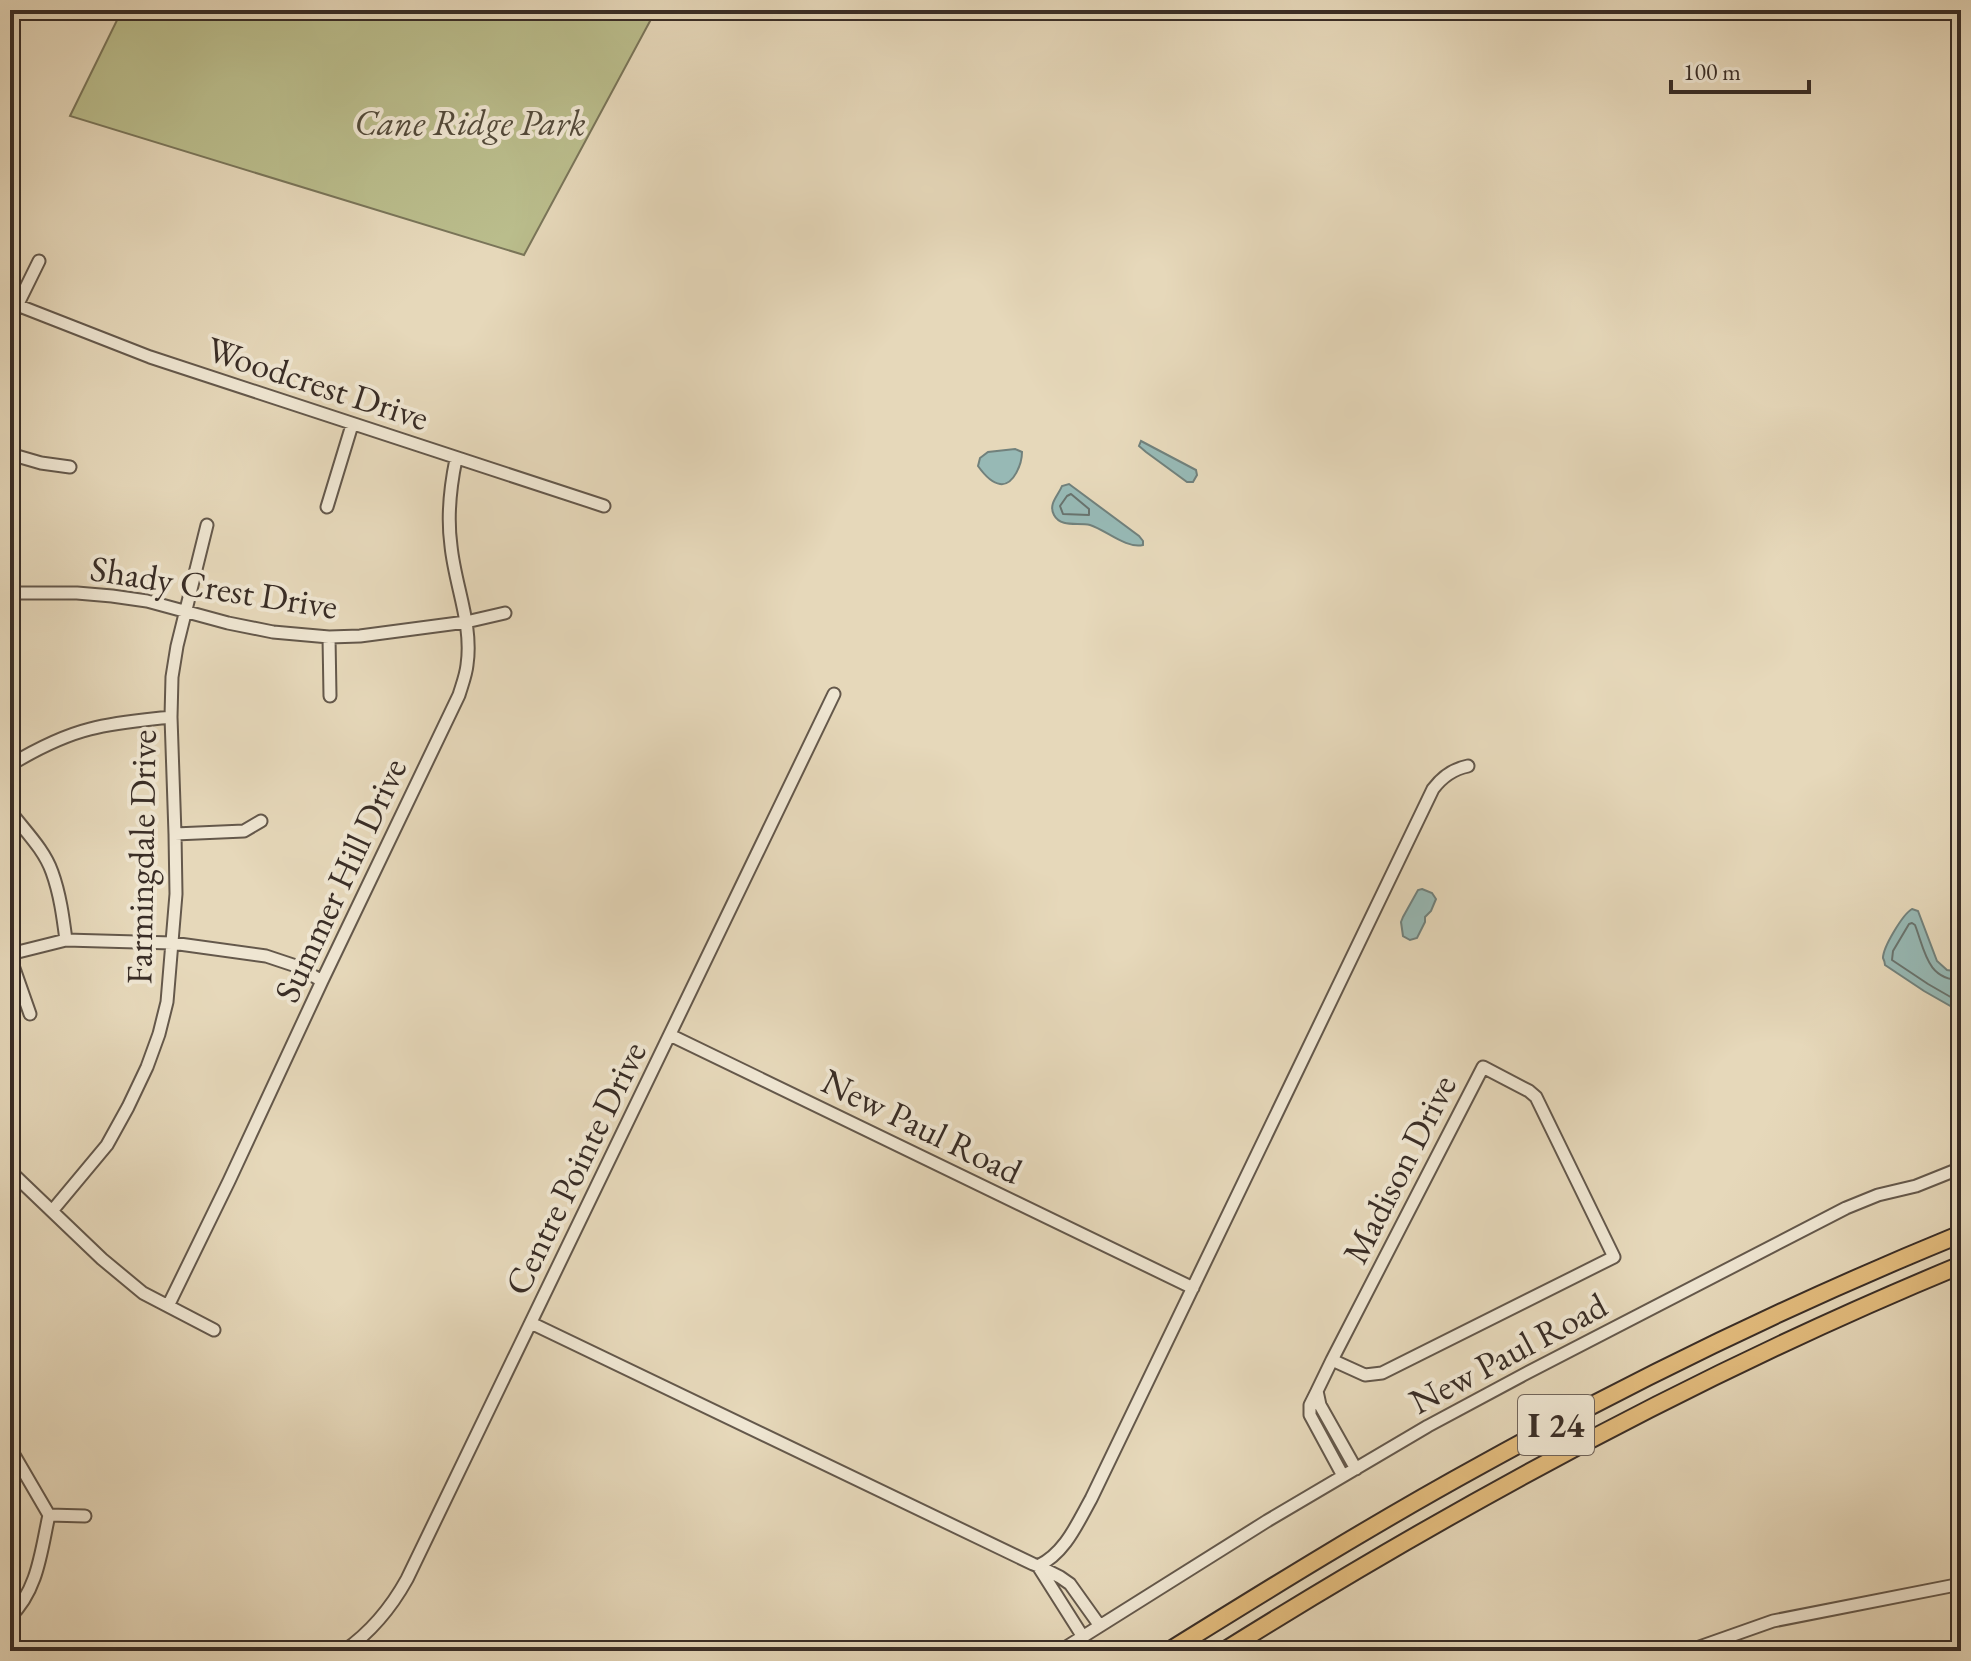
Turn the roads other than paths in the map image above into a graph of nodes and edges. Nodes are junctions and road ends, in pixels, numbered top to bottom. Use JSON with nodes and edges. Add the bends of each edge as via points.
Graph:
{"nodes":[{"id":1,"x":39,"y":261,"type":"dead end"},
{"id":2,"x":17,"y":305,"type":"junction"},
{"id":3,"x":10,"y":320,"type":"edge"},
{"id":4,"x":352,"y":425,"type":"junction"},
{"id":5,"x":10,"y":454,"type":"edge"},
{"id":6,"x":456,"y":459,"type":"junction"},
{"id":7,"x":70,"y":467,"type":"dead end"},
{"id":8,"x":604,"y":506,"type":"dead end"},
{"id":9,"x":327,"y":507,"type":"dead end"},
{"id":10,"x":207,"y":525,"type":"dead end"},
{"id":11,"x":10,"y":593,"type":"edge"},
{"id":12,"x":186,"y":612,"type":"junction"},
{"id":13,"x":505,"y":613,"type":"dead end"},
{"id":14,"x":466,"y":622,"type":"junction"},
{"id":15,"x":329,"y":637,"type":"junction"},
{"id":16,"x":834,"y":694,"type":"dead end"},
{"id":17,"x":330,"y":696,"type":"dead end"},
{"id":18,"x":171,"y":717,"type":"junction"},
{"id":19,"x":10,"y":765,"type":"edge"},
{"id":20,"x":1468,"y":766,"type":"dead end"},
{"id":21,"x":10,"y":811,"type":"edge"},
{"id":22,"x":261,"y":821,"type":"dead end"},
{"id":23,"x":175,"y":834,"type":"junction"},
{"id":24,"x":66,"y":940,"type":"junction"},
{"id":25,"x":172,"y":943,"type":"junction"},
{"id":26,"x":10,"y":955,"type":"edge"},
{"id":27,"x":322,"y":981,"type":"junction"},
{"id":28,"x":30,"y":1014,"type":"dead end"},
{"id":29,"x":670,"y":1035,"type":"junction"},
{"id":30,"x":1961,"y":1168,"type":"edge"},
{"id":31,"x":10,"y":1171,"type":"edge"},
{"id":32,"x":52,"y":1211,"type":"junction"},
{"id":33,"x":1961,"y":1234,"type":"edge"},
{"id":34,"x":1961,"y":1265,"type":"edge"},
{"id":35,"x":1193,"y":1288,"type":"junction"},
{"id":36,"x":168,"y":1306,"type":"junction"},
{"id":37,"x":531,"y":1323,"type":"junction"},
{"id":38,"x":214,"y":1330,"type":"dead end"},
{"id":39,"x":1332,"y":1360,"type":"junction"},
{"id":40,"x":1317,"y":1391,"type":"junction"},
{"id":41,"x":1336,"y":1434,"type":"junction"},
{"id":42,"x":1324,"y":1441,"type":"junction"},
{"id":43,"x":10,"y":1448,"type":"edge"},
{"id":44,"x":1356,"y":1469,"type":"junction"},
{"id":45,"x":1343,"y":1476,"type":"junction"},
{"id":46,"x":49,"y":1515,"type":"junction"},
{"id":47,"x":85,"y":1516,"type":"dead end"},
{"id":48,"x":1038,"y":1566,"type":"junction"},
{"id":49,"x":1961,"y":1584,"type":"edge"},
{"id":50,"x":10,"y":1617,"type":"edge"},
{"id":51,"x":1100,"y":1626,"type":"junction"},
{"id":52,"x":1083,"y":1637,"type":"junction"},
{"id":53,"x":344,"y":1651,"type":"edge"},
{"id":54,"x":1060,"y":1651,"type":"edge"},
{"id":55,"x":1169,"y":1651,"type":"edge"},
{"id":56,"x":1224,"y":1651,"type":"edge"},
{"id":57,"x":1688,"y":1651,"type":"edge"}],
"edges":[{"from":1,"to":2,"type":"street"},
{"from":2,"to":3,"type":"street"},
{"from":2,"to":4,"type":"street","name":"Woodcrest Drive","via":[[150,357]]},
{"from":4,"to":6,"type":"street","name":"Woodcrest Drive"},
{"from":4,"to":9,"type":"street"},
{"from":5,"to":7,"type":"street"},
{"from":6,"to":8,"type":"street","name":"Woodcrest Drive"},
{"from":6,"to":14,"type":"street","name":"Summer Hill Drive","via":[[451,548]]},
{"from":10,"to":12,"type":"street","name":"Farmingdale Drive"},
{"from":11,"to":12,"type":"street","name":"Shady Crest Drive","via":[[112,596]]},
{"from":12,"to":15,"type":"street","name":"Shady Crest Drive","via":[[273,632]]},
{"from":12,"to":18,"type":"street","name":"Farmingdale Drive","via":[[172,677]]},
{"from":13,"to":14,"type":"street","name":"Shady Crest Drive"},
{"from":14,"to":15,"type":"street","name":"Shady Crest Drive"},
{"from":14,"to":27,"type":"street","name":"Summer Hill Drive","via":[[467,666],[459,695]]},
{"from":15,"to":17,"type":"street"},
{"from":16,"to":29,"type":"street","name":"Centre Pointe Drive"},
{"from":18,"to":19,"type":"street","via":[[89,729]]},
{"from":18,"to":23,"type":"street","name":"Farmingdale Drive"},
{"from":20,"to":35,"type":"street","via":[[1433,789]]},
{"from":21,"to":24,"type":"street","via":[[52,870]]},
{"from":22,"to":23,"type":"street","via":[[244,831]]},
{"from":23,"to":25,"type":"street","name":"Farmingdale Drive"},
{"from":24,"to":25,"type":"street"},
{"from":24,"to":26,"type":"street"},
{"from":25,"to":27,"type":"street","via":[[266,956]]},
{"from":25,"to":32,"type":"street","name":"Farmingdale Drive","via":[[167,1002],[147,1067],[107,1145]]},
{"from":26,"to":28,"type":"street"},
{"from":27,"to":36,"type":"street","name":"Summer Hill Drive"},
{"from":29,"to":35,"type":"street","name":"New Paul Road"},
{"from":29,"to":37,"type":"street","name":"Centre Pointe Drive"},
{"from":30,"to":44,"type":"street","name":"New Paul Road","via":[[1838,1212],[1523,1375]]},
{"from":31,"to":32,"type":"street"},
{"from":32,"to":36,"type":"street","via":[[143,1293]]},
{"from":33,"to":55,"type":"highway","number":"I 24","via":[[1788,1310],[1573,1415],[1357,1535]]},
{"from":34,"to":56,"type":"highway","number":"I 24","via":[[1591,1438],[1440,1521]]},
{"from":35,"to":48,"type":"street","via":[[1084,1511],[1060,1551]]},
{"from":36,"to":38,"type":"street"},
{"from":37,"to":48,"type":"street"},
{"from":37,"to":53,"type":"street","name":"Centre Pointe Drive","via":[[401,1591],[375,1625]]},
{"from":39,"to":39,"type":"street","name":"Madison Drive","via":[[1483,1067],[1529,1091],[1614,1257],[1382,1373],[1365,1375]]},
{"from":39,"to":40,"type":"street","name":"Madison Drive"},
{"from":40,"to":41,"type":"street"},
{"from":40,"to":42,"type":"street","name":"Madison Drive","via":[[1309,1411]]},
{"from":41,"to":42,"type":"street"},
{"from":41,"to":44,"type":"street"},
{"from":42,"to":45,"type":"street","name":"Madison Drive"},
{"from":43,"to":46,"type":"street"},
{"from":44,"to":45,"type":"street","name":"New Paul Road"},
{"from":45,"to":51,"type":"street","name":"New Paul Road"},
{"from":46,"to":47,"type":"street"},
{"from":46,"to":50,"type":"street","via":[[34,1582]]},
{"from":48,"to":51,"type":"street","via":[[1070,1584]]},
{"from":48,"to":52,"type":"street"},
{"from":49,"to":57,"type":"street","via":[[1773,1621]]},
{"from":51,"to":52,"type":"street","name":"New Paul Road"},
{"from":52,"to":54,"type":"street","name":"New Paul Road"}]}
